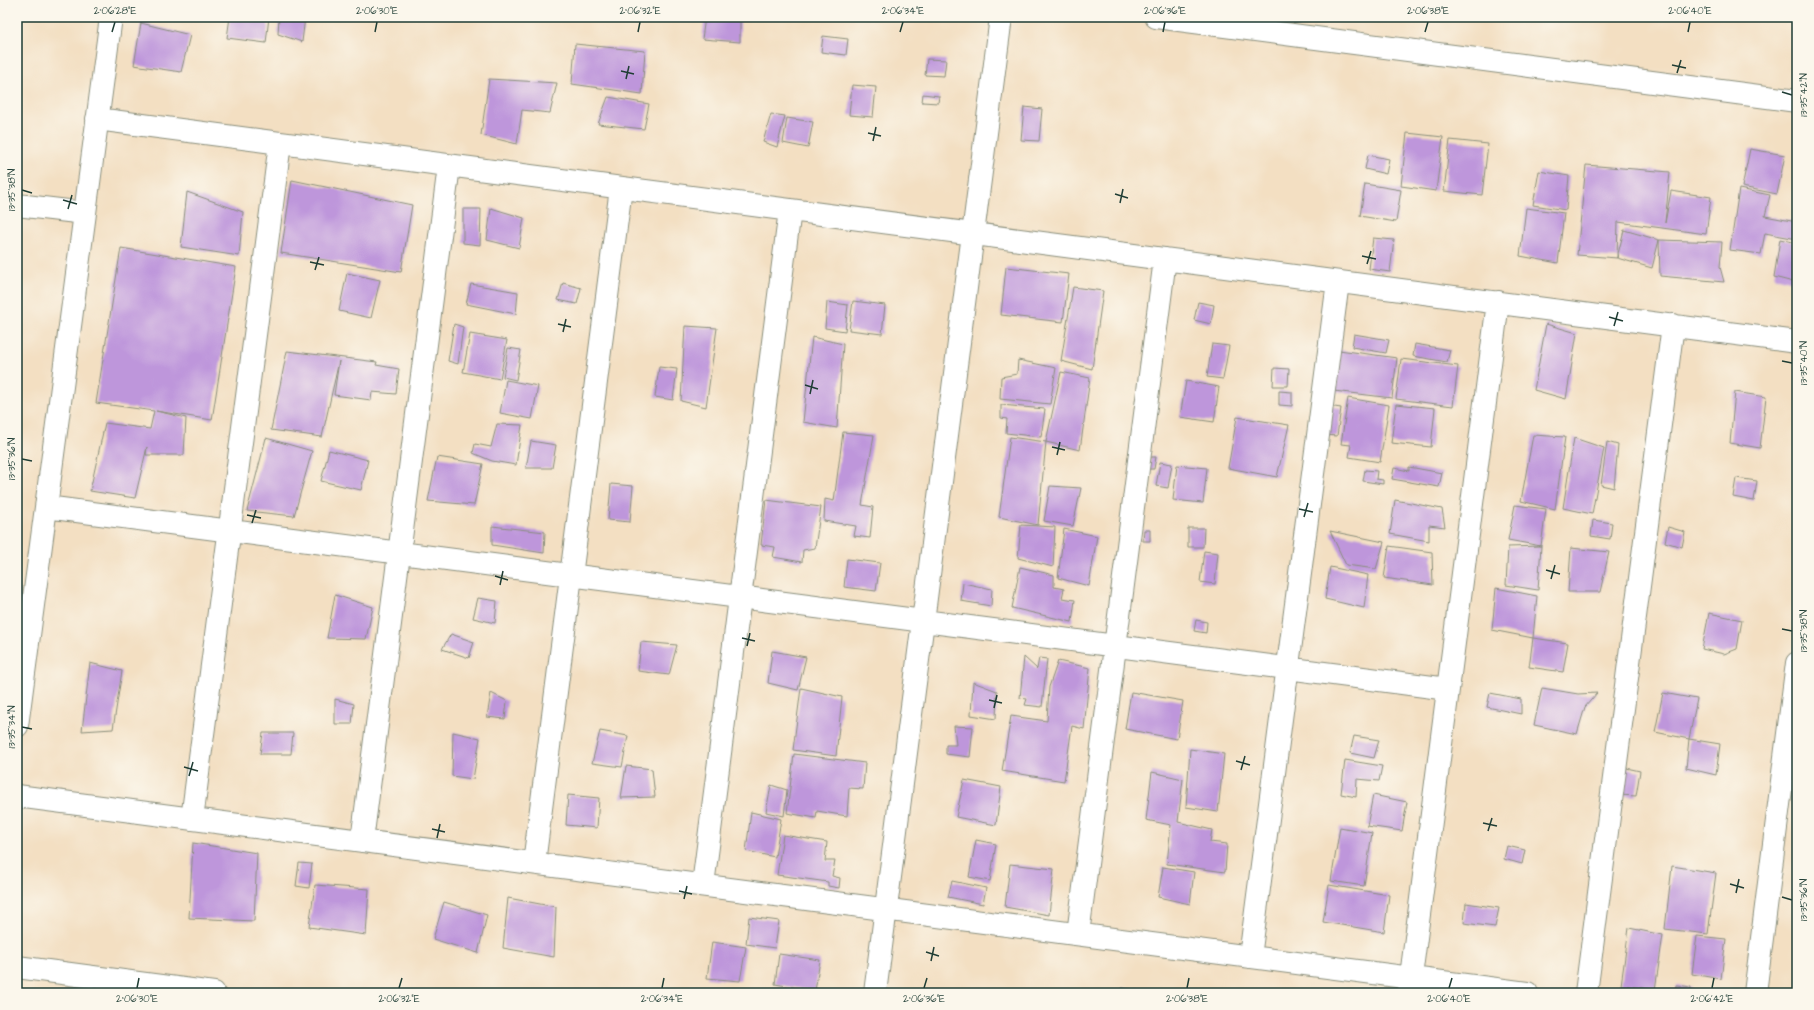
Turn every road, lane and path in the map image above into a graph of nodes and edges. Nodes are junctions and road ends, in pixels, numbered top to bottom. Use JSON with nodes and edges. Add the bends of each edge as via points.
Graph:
{"nodes":[{"id":1,"x":111,"y":17,"type":"edge"},
{"id":2,"x":1001,"y":17,"type":"edge"},
{"id":3,"x":1156,"y":17,"type":"edge"},
{"id":4,"x":1797,"y":101,"type":"edge"},
{"id":5,"x":97,"y":120,"type":"junction"},
{"id":6,"x":280,"y":143,"type":"junction"},
{"id":7,"x":449,"y":166,"type":"junction"},
{"id":8,"x":621,"y":188,"type":"junction"},
{"id":9,"x":17,"y":205,"type":"edge"},
{"id":10,"x":790,"y":210,"type":"junction"},
{"id":11,"x":85,"y":213,"type":"junction"},
{"id":12,"x":973,"y":234,"type":"junction"},
{"id":13,"x":1166,"y":259,"type":"junction"},
{"id":14,"x":1338,"y":282,"type":"junction"},
{"id":15,"x":1498,"y":302,"type":"junction"},
{"id":16,"x":1673,"y":325,"type":"junction"},
{"id":17,"x":1797,"y":342,"type":"edge"},
{"id":18,"x":46,"y":507,"type":"junction"},
{"id":19,"x":230,"y":531,"type":"junction"},
{"id":20,"x":399,"y":553,"type":"junction"},
{"id":21,"x":572,"y":575,"type":"junction"},
{"id":22,"x":740,"y":597,"type":"junction"},
{"id":23,"x":923,"y":621,"type":"junction"},
{"id":24,"x":1116,"y":646,"type":"junction"},
{"id":25,"x":1797,"y":663,"type":"edge"},
{"id":26,"x":1287,"y":669,"type":"junction"},
{"id":27,"x":1448,"y":690,"type":"junction"},
{"id":28,"x":17,"y":726,"type":"edge"},
{"id":29,"x":17,"y":796,"type":"edge"},
{"id":30,"x":192,"y":819,"type":"junction"},
{"id":31,"x":362,"y":841,"type":"junction"},
{"id":32,"x":534,"y":863,"type":"junction"},
{"id":33,"x":703,"y":885,"type":"junction"},
{"id":34,"x":886,"y":909,"type":"junction"},
{"id":35,"x":1078,"y":934,"type":"junction"},
{"id":36,"x":1250,"y":957,"type":"junction"},
{"id":37,"x":17,"y":967,"type":"edge"},
{"id":38,"x":1410,"y":985,"type":"edge"},
{"id":39,"x":214,"y":993,"type":"edge"},
{"id":40,"x":875,"y":993,"type":"edge"},
{"id":41,"x":1526,"y":993,"type":"edge"},
{"id":42,"x":1586,"y":993,"type":"edge"},
{"id":43,"x":1755,"y":993,"type":"edge"}],
"edges":[{"from":1,"to":5,"type":"street"},
{"from":2,"to":12,"type":"street"},
{"from":3,"to":4,"type":"street"},
{"from":5,"to":6,"type":"street"},
{"from":5,"to":11,"type":"street"},
{"from":6,"to":7,"type":"street"},
{"from":6,"to":19,"type":"street"},
{"from":7,"to":8,"type":"street"},
{"from":7,"to":20,"type":"street"},
{"from":8,"to":10,"type":"street"},
{"from":8,"to":21,"type":"street"},
{"from":9,"to":11,"type":"street"},
{"from":10,"to":12,"type":"street"},
{"from":10,"to":22,"type":"street"},
{"from":11,"to":18,"type":"street"},
{"from":12,"to":13,"type":"street"},
{"from":12,"to":23,"type":"street"},
{"from":13,"to":14,"type":"street"},
{"from":13,"to":24,"type":"street"},
{"from":14,"to":15,"type":"street"},
{"from":14,"to":26,"type":"street"},
{"from":15,"to":16,"type":"street"},
{"from":15,"to":27,"type":"street"},
{"from":16,"to":17,"type":"street"},
{"from":16,"to":42,"type":"street"},
{"from":18,"to":19,"type":"street"},
{"from":18,"to":28,"type":"street"},
{"from":19,"to":20,"type":"street"},
{"from":19,"to":30,"type":"street"},
{"from":20,"to":21,"type":"street"},
{"from":20,"to":31,"type":"street"},
{"from":21,"to":22,"type":"street"},
{"from":21,"to":32,"type":"street"},
{"from":22,"to":23,"type":"street"},
{"from":22,"to":33,"type":"street"},
{"from":23,"to":24,"type":"street"},
{"from":23,"to":34,"type":"street"},
{"from":24,"to":26,"type":"street"},
{"from":24,"to":35,"type":"street"},
{"from":25,"to":43,"type":"street"},
{"from":26,"to":27,"type":"street"},
{"from":26,"to":36,"type":"street"},
{"from":27,"to":38,"type":"street"},
{"from":29,"to":30,"type":"street"},
{"from":30,"to":31,"type":"street"},
{"from":31,"to":32,"type":"street"},
{"from":32,"to":33,"type":"street"},
{"from":33,"to":34,"type":"street"},
{"from":34,"to":35,"type":"street"},
{"from":34,"to":40,"type":"street"},
{"from":35,"to":36,"type":"street"},
{"from":36,"to":38,"type":"street"},
{"from":37,"to":39,"type":"street"},
{"from":38,"to":41,"type":"street"}]}
